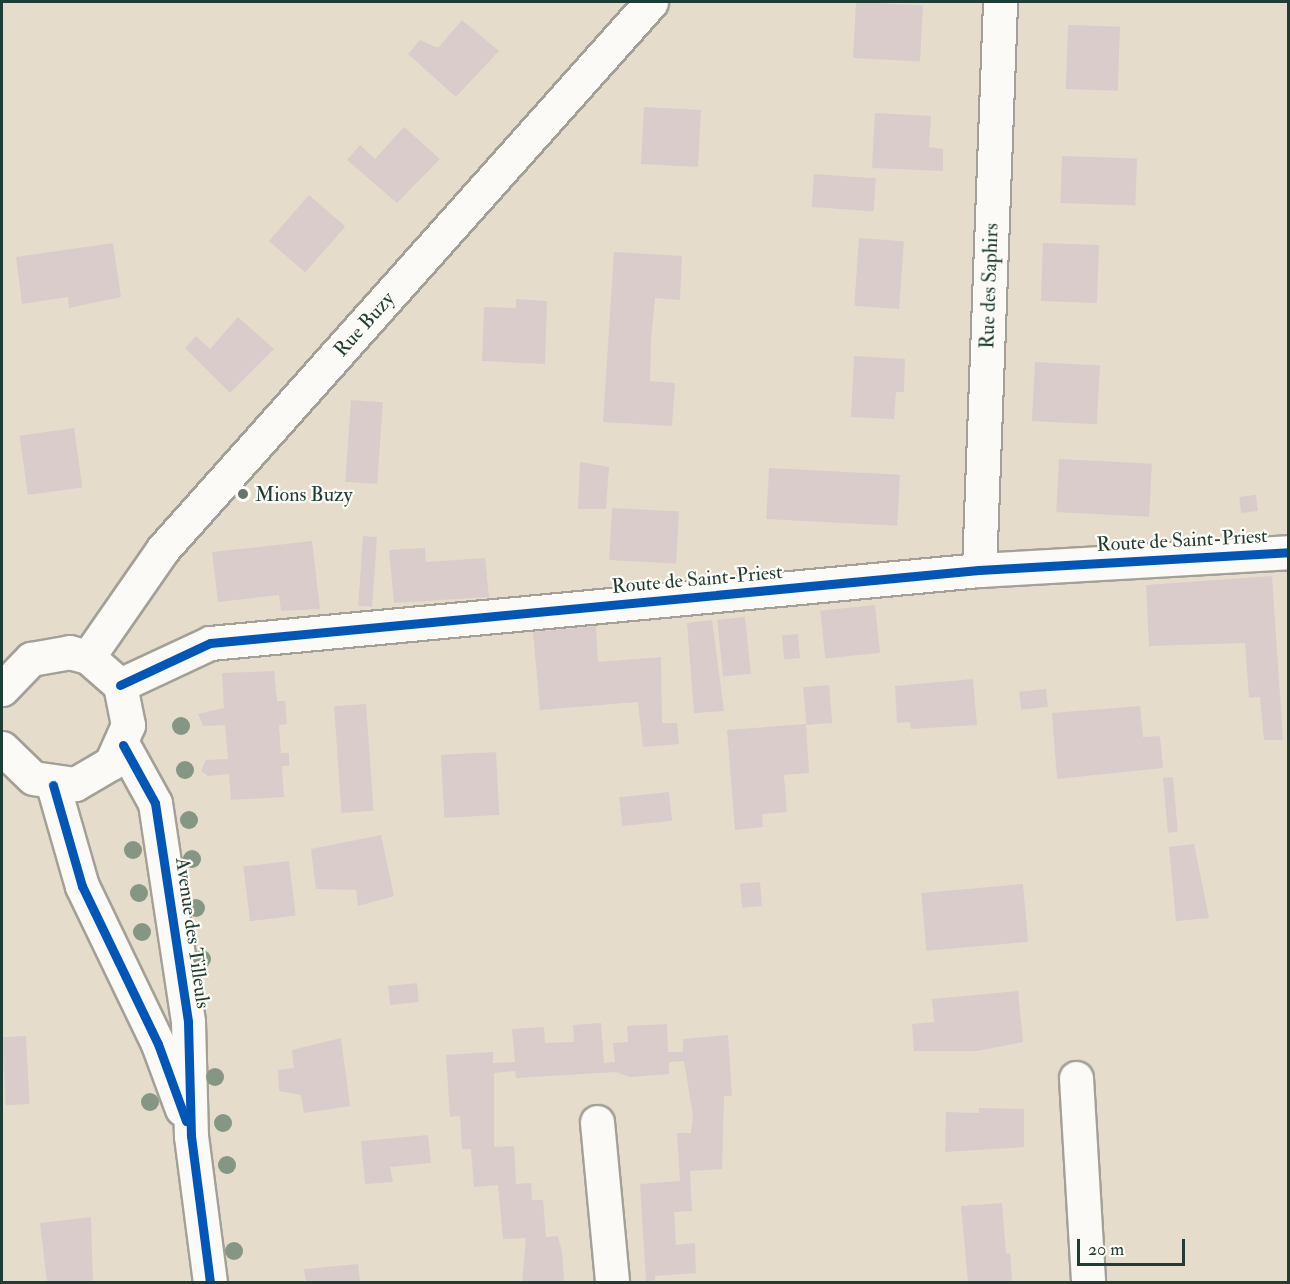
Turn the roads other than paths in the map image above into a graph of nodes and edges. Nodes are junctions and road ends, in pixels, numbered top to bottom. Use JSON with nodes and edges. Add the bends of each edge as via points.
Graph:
{"nodes":[{"id":1,"x":651,"y":2,"type":"edge"},
{"id":2,"x":1000,"y":2,"type":"edge"},
{"id":3,"x":1288,"y":552,"type":"edge"},
{"id":4,"x":979,"y":570,"type":"junction"},
{"id":5,"x":88,"y":657,"type":"junction"},
{"id":6,"x":120,"y":685,"type":"junction"},
{"id":7,"x":2,"y":689,"type":"edge"},
{"id":8,"x":123,"y":745,"type":"junction"},
{"id":9,"x":2,"y":748,"type":"edge"},
{"id":10,"x":53,"y":785,"type":"junction"},
{"id":11,"x":1076,"y":1078,"type":"dead end"},
{"id":12,"x":597,"y":1122,"type":"dead end"},
{"id":13,"x":192,"y":1136,"type":"junction"},
{"id":14,"x":210,"y":1282,"type":"edge"},
{"id":15,"x":612,"y":1282,"type":"edge"},
{"id":16,"x":1088,"y":1282,"type":"edge"}],
"edges":[{"from":1,"to":5,"type":"street","name":"Rue Buzy","via":[[163,549]]},
{"from":2,"to":4,"type":"street","name":"Rue des Saphirs"},
{"from":3,"to":4,"type":"street","name":"Route de Saint-Priest"},
{"from":4,"to":6,"type":"street","name":"Route de Saint-Priest","via":[[210,643]]},
{"from":5,"to":6,"type":"street"},
{"from":5,"to":7,"type":"street","via":[[69,652],[31,659]]},
{"from":6,"to":8,"type":"street","via":[[127,715]]},
{"from":8,"to":10,"type":"street","via":[[94,776]]},
{"from":8,"to":13,"type":"street","name":"Avenue des Tilleuls","via":[[155,803],[188,1022]]},
{"from":9,"to":10,"type":"street","via":[[15,766]]},
{"from":10,"to":13,"type":"street","name":"Avenue des Tilleuls","via":[[82,886],[158,1044]]},
{"from":11,"to":16,"type":"street"},
{"from":12,"to":15,"type":"street"},
{"from":13,"to":14,"type":"street","name":"Avenue des Tilleuls"}]}
